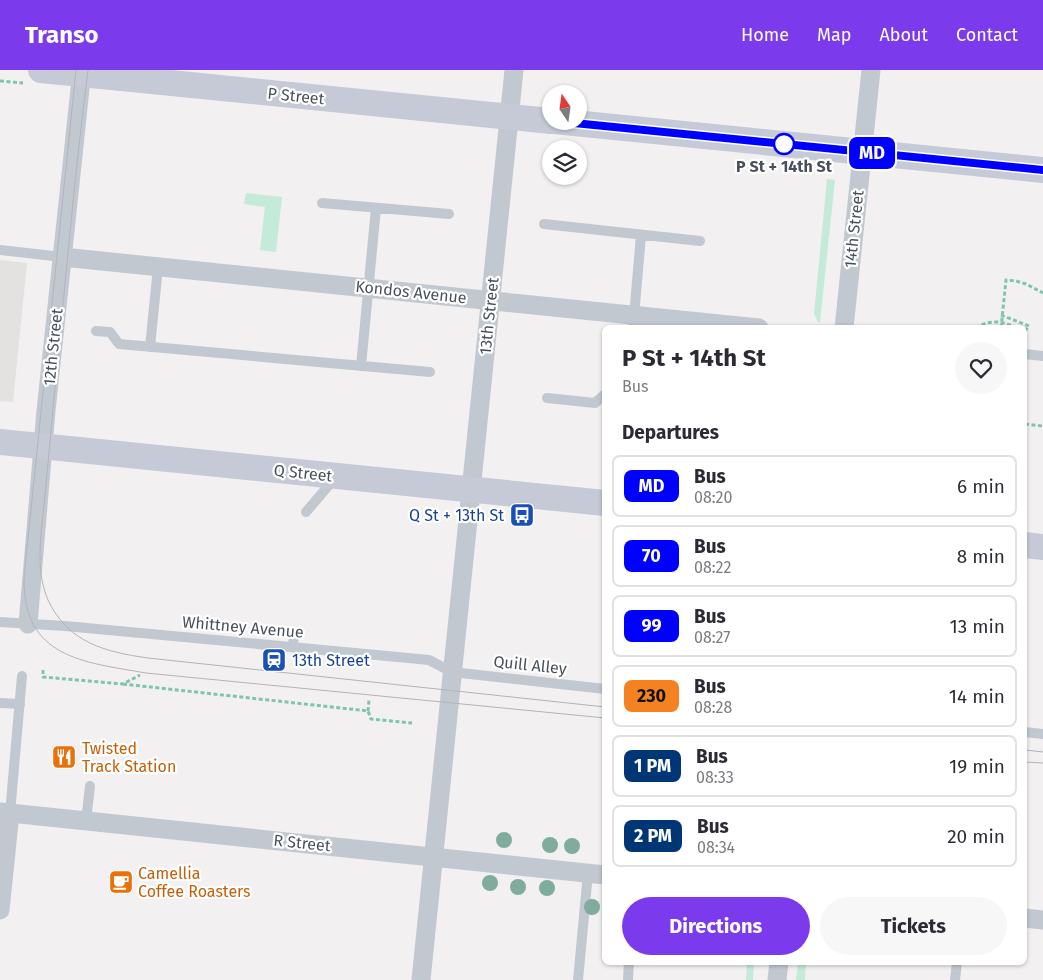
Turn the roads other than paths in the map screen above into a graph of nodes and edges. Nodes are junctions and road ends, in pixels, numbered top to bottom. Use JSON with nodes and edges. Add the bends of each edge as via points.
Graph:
{"nodes":[{"id":1,"x":41,"y":70,"type":"edge"},
{"id":2,"x":514,"y":70,"type":"edge"},
{"id":3,"x":870,"y":70,"type":"edge"},
{"id":4,"x":82,"y":72,"type":"edge"},
{"id":5,"x":509,"y":117,"type":"junction"},
{"id":6,"x":542,"y":120,"type":"edge"},
{"id":7,"x":588,"y":125,"type":"edge"},
{"id":8,"x":862,"y":152,"type":"junction"},
{"id":9,"x":1043,"y":170,"type":"edge"},
{"id":10,"x":322,"y":203,"type":"dead end"},
{"id":11,"x":376,"y":208,"type":"junction"},
{"id":12,"x":449,"y":214,"type":"dead end"},
{"id":13,"x":544,"y":224,"type":"dead end"},
{"id":14,"x":641,"y":235,"type":"junction"},
{"id":15,"x":700,"y":241,"type":"dead end"},
{"id":16,"x":0,"y":250,"type":"edge"},
{"id":17,"x":62,"y":258,"type":"junction"},
{"id":18,"x":158,"y":267,"type":"junction"},
{"id":19,"x":368,"y":288,"type":"junction"},
{"id":20,"x":490,"y":300,"type":"junction"},
{"id":21,"x":633,"y":321,"type":"edge"},
{"id":22,"x":705,"y":325,"type":"edge"},
{"id":23,"x":844,"y":325,"type":"edge"},
{"id":24,"x":96,"y":331,"type":"dead end"},
{"id":25,"x":150,"y":347,"type":"junction"},
{"id":26,"x":1027,"y":354,"type":"edge"},
{"id":27,"x":1043,"y":356,"type":"edge"},
{"id":28,"x":361,"y":366,"type":"junction"},
{"id":29,"x":430,"y":372,"type":"dead end"},
{"id":30,"x":602,"y":397,"type":"edge"},
{"id":31,"x":547,"y":398,"type":"dead end"},
{"id":32,"x":0,"y":442,"type":"edge"},
{"id":33,"x":43,"y":447,"type":"junction"},
{"id":34,"x":336,"y":476,"type":"junction"},
{"id":35,"x":471,"y":490,"type":"junction"},
{"id":36,"x":602,"y":503,"type":"edge"},
{"id":37,"x":306,"y":512,"type":"dead end"},
{"id":38,"x":1027,"y":545,"type":"edge"},
{"id":39,"x":1043,"y":547,"type":"edge"},
{"id":40,"x":0,"y":622,"type":"edge"},
{"id":41,"x":28,"y":624,"type":"junction"},
{"id":42,"x":294,"y":633,"type":"dead end"},
{"id":43,"x":293,"y":647,"type":"junction"},
{"id":44,"x":452,"y":672,"type":"junction"},
{"id":45,"x":22,"y":676,"type":"dead end"},
{"id":46,"x":602,"y":688,"type":"edge"},
{"id":47,"x":0,"y":703,"type":"edge"},
{"id":48,"x":20,"y":704,"type":"junction"},
{"id":49,"x":1027,"y":732,"type":"edge"},
{"id":50,"x":1043,"y":734,"type":"edge"},
{"id":51,"x":90,"y":786,"type":"dead end"},
{"id":52,"x":5,"y":813,"type":"edge"},
{"id":53,"x":86,"y":821,"type":"junction"},
{"id":54,"x":433,"y":857,"type":"junction"},
{"id":55,"x":596,"y":874,"type":"edge"},
{"id":56,"x":0,"y":910,"type":"edge"},
{"id":57,"x":1027,"y":918,"type":"edge"},
{"id":58,"x":1043,"y":920,"type":"edge"},
{"id":59,"x":629,"y":965,"type":"edge"},
{"id":60,"x":779,"y":965,"type":"edge"},
{"id":61,"x":957,"y":965,"type":"edge"},
{"id":62,"x":421,"y":980,"type":"edge"},
{"id":63,"x":578,"y":980,"type":"edge"},
{"id":64,"x":628,"y":980,"type":"edge"},
{"id":65,"x":777,"y":980,"type":"edge"},
{"id":66,"x":955,"y":980,"type":"edge"}],
"edges":[{"from":1,"to":4,"type":"main road","name":"P Street"},
{"from":2,"to":5,"type":"street","name":"13th Street"},
{"from":3,"to":8,"type":"street","name":"14th Street"},
{"from":4,"to":5,"type":"main road","name":"P Street"},
{"from":4,"to":17,"type":"street","name":"12th Street"},
{"from":5,"to":6,"type":"main road","name":"P Street"},
{"from":5,"to":20,"type":"street","name":"13th Street"},
{"from":7,"to":8,"type":"main road","name":"P Street"},
{"from":8,"to":9,"type":"main road","name":"P Street"},
{"from":8,"to":23,"type":"street","name":"14th Street"},
{"from":10,"to":11,"type":"lane"},
{"from":11,"to":12,"type":"lane"},
{"from":11,"to":19,"type":"lane"},
{"from":13,"to":14,"type":"lane"},
{"from":14,"to":15,"type":"lane"},
{"from":14,"to":21,"type":"lane"},
{"from":16,"to":17,"type":"lane"},
{"from":17,"to":18,"type":"street","name":"Kondos Avenue"},
{"from":17,"to":33,"type":"street","name":"12th Street"},
{"from":18,"to":19,"type":"street","name":"Kondos Avenue"},
{"from":18,"to":25,"type":"lane"},
{"from":19,"to":20,"type":"street","name":"Kondos Avenue"},
{"from":19,"to":28,"type":"lane"},
{"from":20,"to":21,"type":"street","name":"Kondos Avenue"},
{"from":20,"to":35,"type":"street","name":"13th Street"},
{"from":21,"to":22,"type":"street","name":"Kondos Avenue"},
{"from":24,"to":25,"type":"lane","via":[[110,332],[119,344]]},
{"from":25,"to":28,"type":"lane"},
{"from":26,"to":27,"type":"lane"},
{"from":28,"to":29,"type":"lane"},
{"from":30,"to":31,"type":"lane","via":[[595,403]]},
{"from":32,"to":33,"type":"main road","name":"Q Street"},
{"from":33,"to":34,"type":"main road","name":"Q Street"},
{"from":33,"to":41,"type":"street","name":"12th Street"},
{"from":34,"to":35,"type":"main road","name":"Q Street"},
{"from":34,"to":37,"type":"lane"},
{"from":35,"to":36,"type":"main road","name":"Q Street"},
{"from":35,"to":44,"type":"street","name":"13th Street"},
{"from":38,"to":39,"type":"main road"},
{"from":40,"to":41,"type":"lane"},
{"from":41,"to":43,"type":"lane","name":"Whittney Avenue"},
{"from":42,"to":43,"type":"lane"},
{"from":43,"to":44,"type":"lane","name":"Whittney Avenue","via":[[429,660]]},
{"from":44,"to":46,"type":"lane","name":"Quill Alley"},
{"from":44,"to":54,"type":"street","name":"13th Street"},
{"from":45,"to":48,"type":"lane"},
{"from":47,"to":48,"type":"lane"},
{"from":48,"to":52,"type":"lane"},
{"from":49,"to":50,"type":"lane"},
{"from":51,"to":53,"type":"lane"},
{"from":52,"to":53,"type":"street","name":"R Street"},
{"from":52,"to":56,"type":"street"},
{"from":53,"to":54,"type":"street","name":"R Street"},
{"from":54,"to":55,"type":"street","name":"R Street"},
{"from":54,"to":62,"type":"street","name":"13th Street"},
{"from":55,"to":63,"type":"lane"},
{"from":57,"to":58,"type":"street"},
{"from":59,"to":64,"type":"lane"},
{"from":60,"to":65,"type":"street"},
{"from":61,"to":66,"type":"lane"}]}
